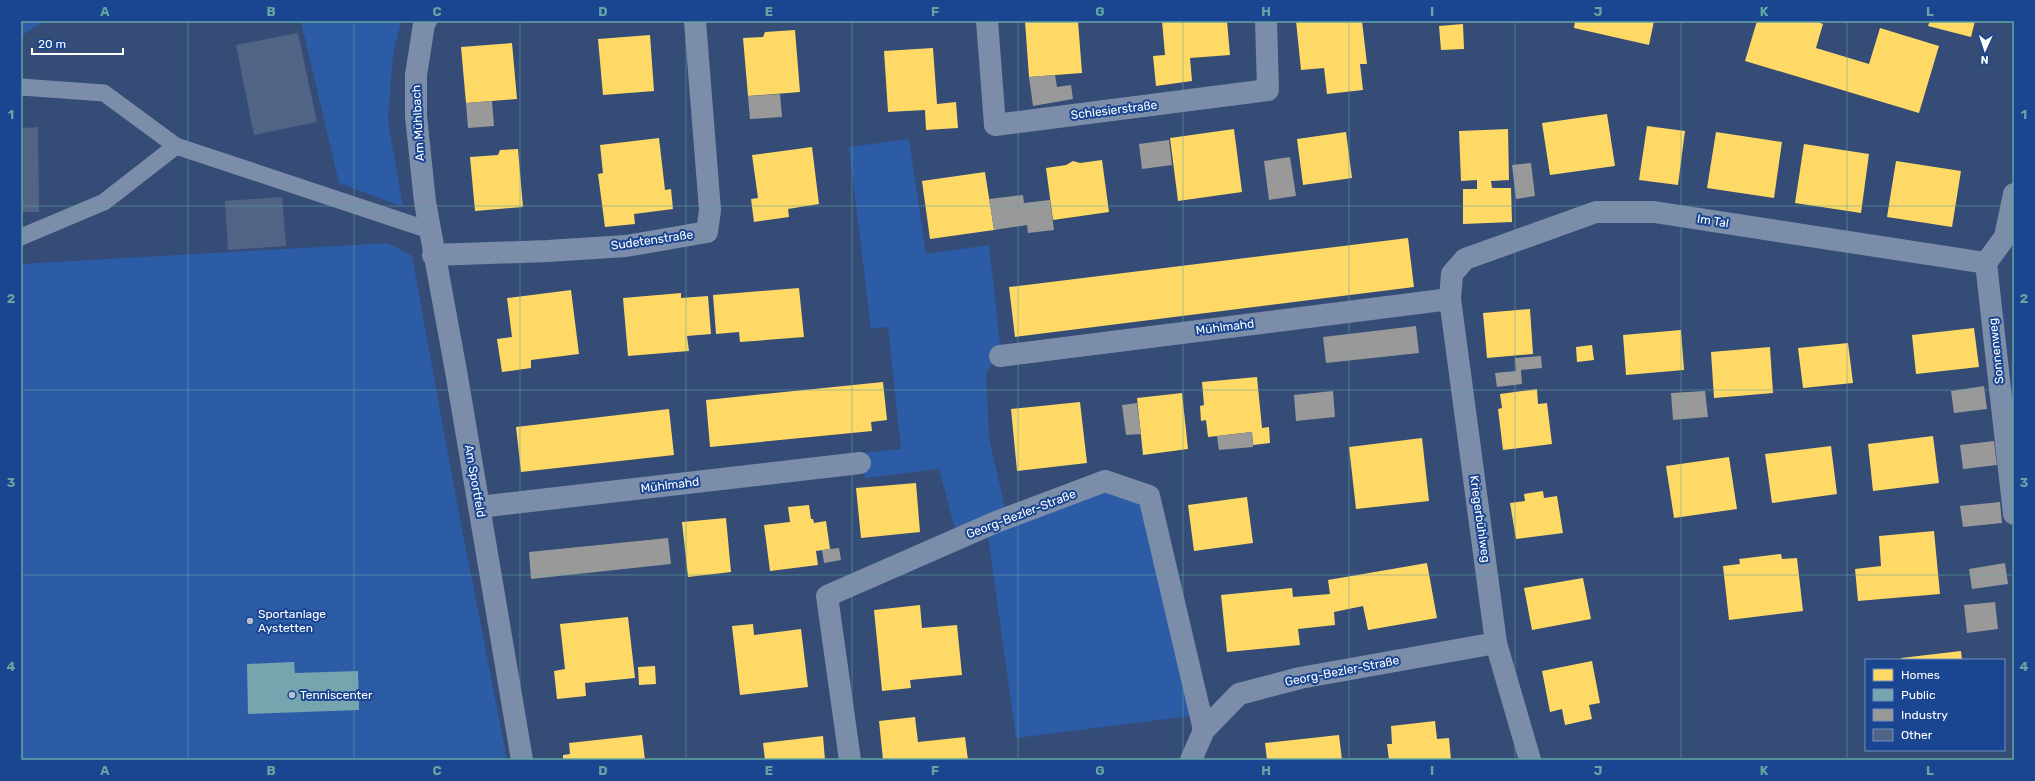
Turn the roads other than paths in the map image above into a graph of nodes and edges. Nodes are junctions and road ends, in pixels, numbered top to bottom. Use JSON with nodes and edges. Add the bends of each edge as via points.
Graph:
{"nodes":[{"id":1,"x":426,"y":21,"type":"edge"},
{"id":2,"x":695,"y":21,"type":"edge"},
{"id":3,"x":987,"y":21,"type":"edge"},
{"id":4,"x":1266,"y":21,"type":"edge"},
{"id":5,"x":21,"y":87,"type":"edge"},
{"id":6,"x":176,"y":146,"type":"junction"},
{"id":7,"x":2014,"y":194,"type":"edge"},
{"id":8,"x":425,"y":202,"type":"joint"},
{"id":9,"x":429,"y":230,"type":"junction"},
{"id":10,"x":21,"y":237,"type":"edge"},
{"id":11,"x":2009,"y":237,"type":"edge"},
{"id":12,"x":434,"y":255,"type":"junction"},
{"id":13,"x":1986,"y":263,"type":"junction"},
{"id":14,"x":1452,"y":274,"type":"joint"},
{"id":15,"x":1450,"y":299,"type":"junction"},
{"id":16,"x":1000,"y":356,"type":"dead end"},
{"id":17,"x":860,"y":463,"type":"dead end"},
{"id":18,"x":479,"y":507,"type":"junction"},
{"id":19,"x":2014,"y":514,"type":"edge"},
{"id":20,"x":1496,"y":643,"type":"junction"},
{"id":21,"x":1204,"y":730,"type":"junction"},
{"id":22,"x":522,"y":760,"type":"edge"},
{"id":23,"x":850,"y":760,"type":"edge"},
{"id":24,"x":1190,"y":760,"type":"edge"},
{"id":25,"x":1530,"y":760,"type":"edge"}],
"edges":[{"from":1,"to":8,"type":"street","name":"Am Mühlbach","via":[[416,82],[416,116]]},
{"from":2,"to":12,"type":"street","name":"Sudetenstraße","via":[[710,210],[707,232],[626,246]]},
{"from":3,"to":4,"type":"street","name":"Schlesierstraße","via":[[995,125],[1268,90]]},
{"from":5,"to":6,"type":"lane","via":[[104,92]]},
{"from":6,"to":9,"type":"lane"},
{"from":6,"to":10,"type":"lane","via":[[104,202]]},
{"from":7,"to":11,"type":"street"},
{"from":8,"to":9,"type":"street","name":"Am Sportfeld"},
{"from":9,"to":12,"type":"street","name":"Am Sportfeld"},
{"from":11,"to":13,"type":"street"},
{"from":12,"to":18,"type":"street","name":"Am Sportfeld"},
{"from":13,"to":14,"type":"street","name":"Im Tal","via":[[1654,212],[1596,212],[1465,259]]},
{"from":13,"to":19,"type":"street","name":"Sonnenweg"},
{"from":14,"to":15,"type":"street","name":"Kriegerbühlweg"},
{"from":15,"to":16,"type":"street","name":"Mühlmahd"},
{"from":15,"to":20,"type":"street","name":"Kriegerbühlweg"},
{"from":17,"to":18,"type":"street","name":"Mühlmahd"},
{"from":18,"to":22,"type":"street","name":"Am Sportfeld"},
{"from":20,"to":21,"type":"street","name":"Georg-Bezler-Straße","via":[[1300,678],[1239,694]]},
{"from":20,"to":25,"type":"street","name":"Kriegerbühlweg"},
{"from":21,"to":23,"type":"street","name":"Georg-Bezler-Straße","via":[[1149,496],[1105,481],[996,522],[827,596]]},
{"from":21,"to":24,"type":"street","name":"Georg-Bezler-Straße"}]}
